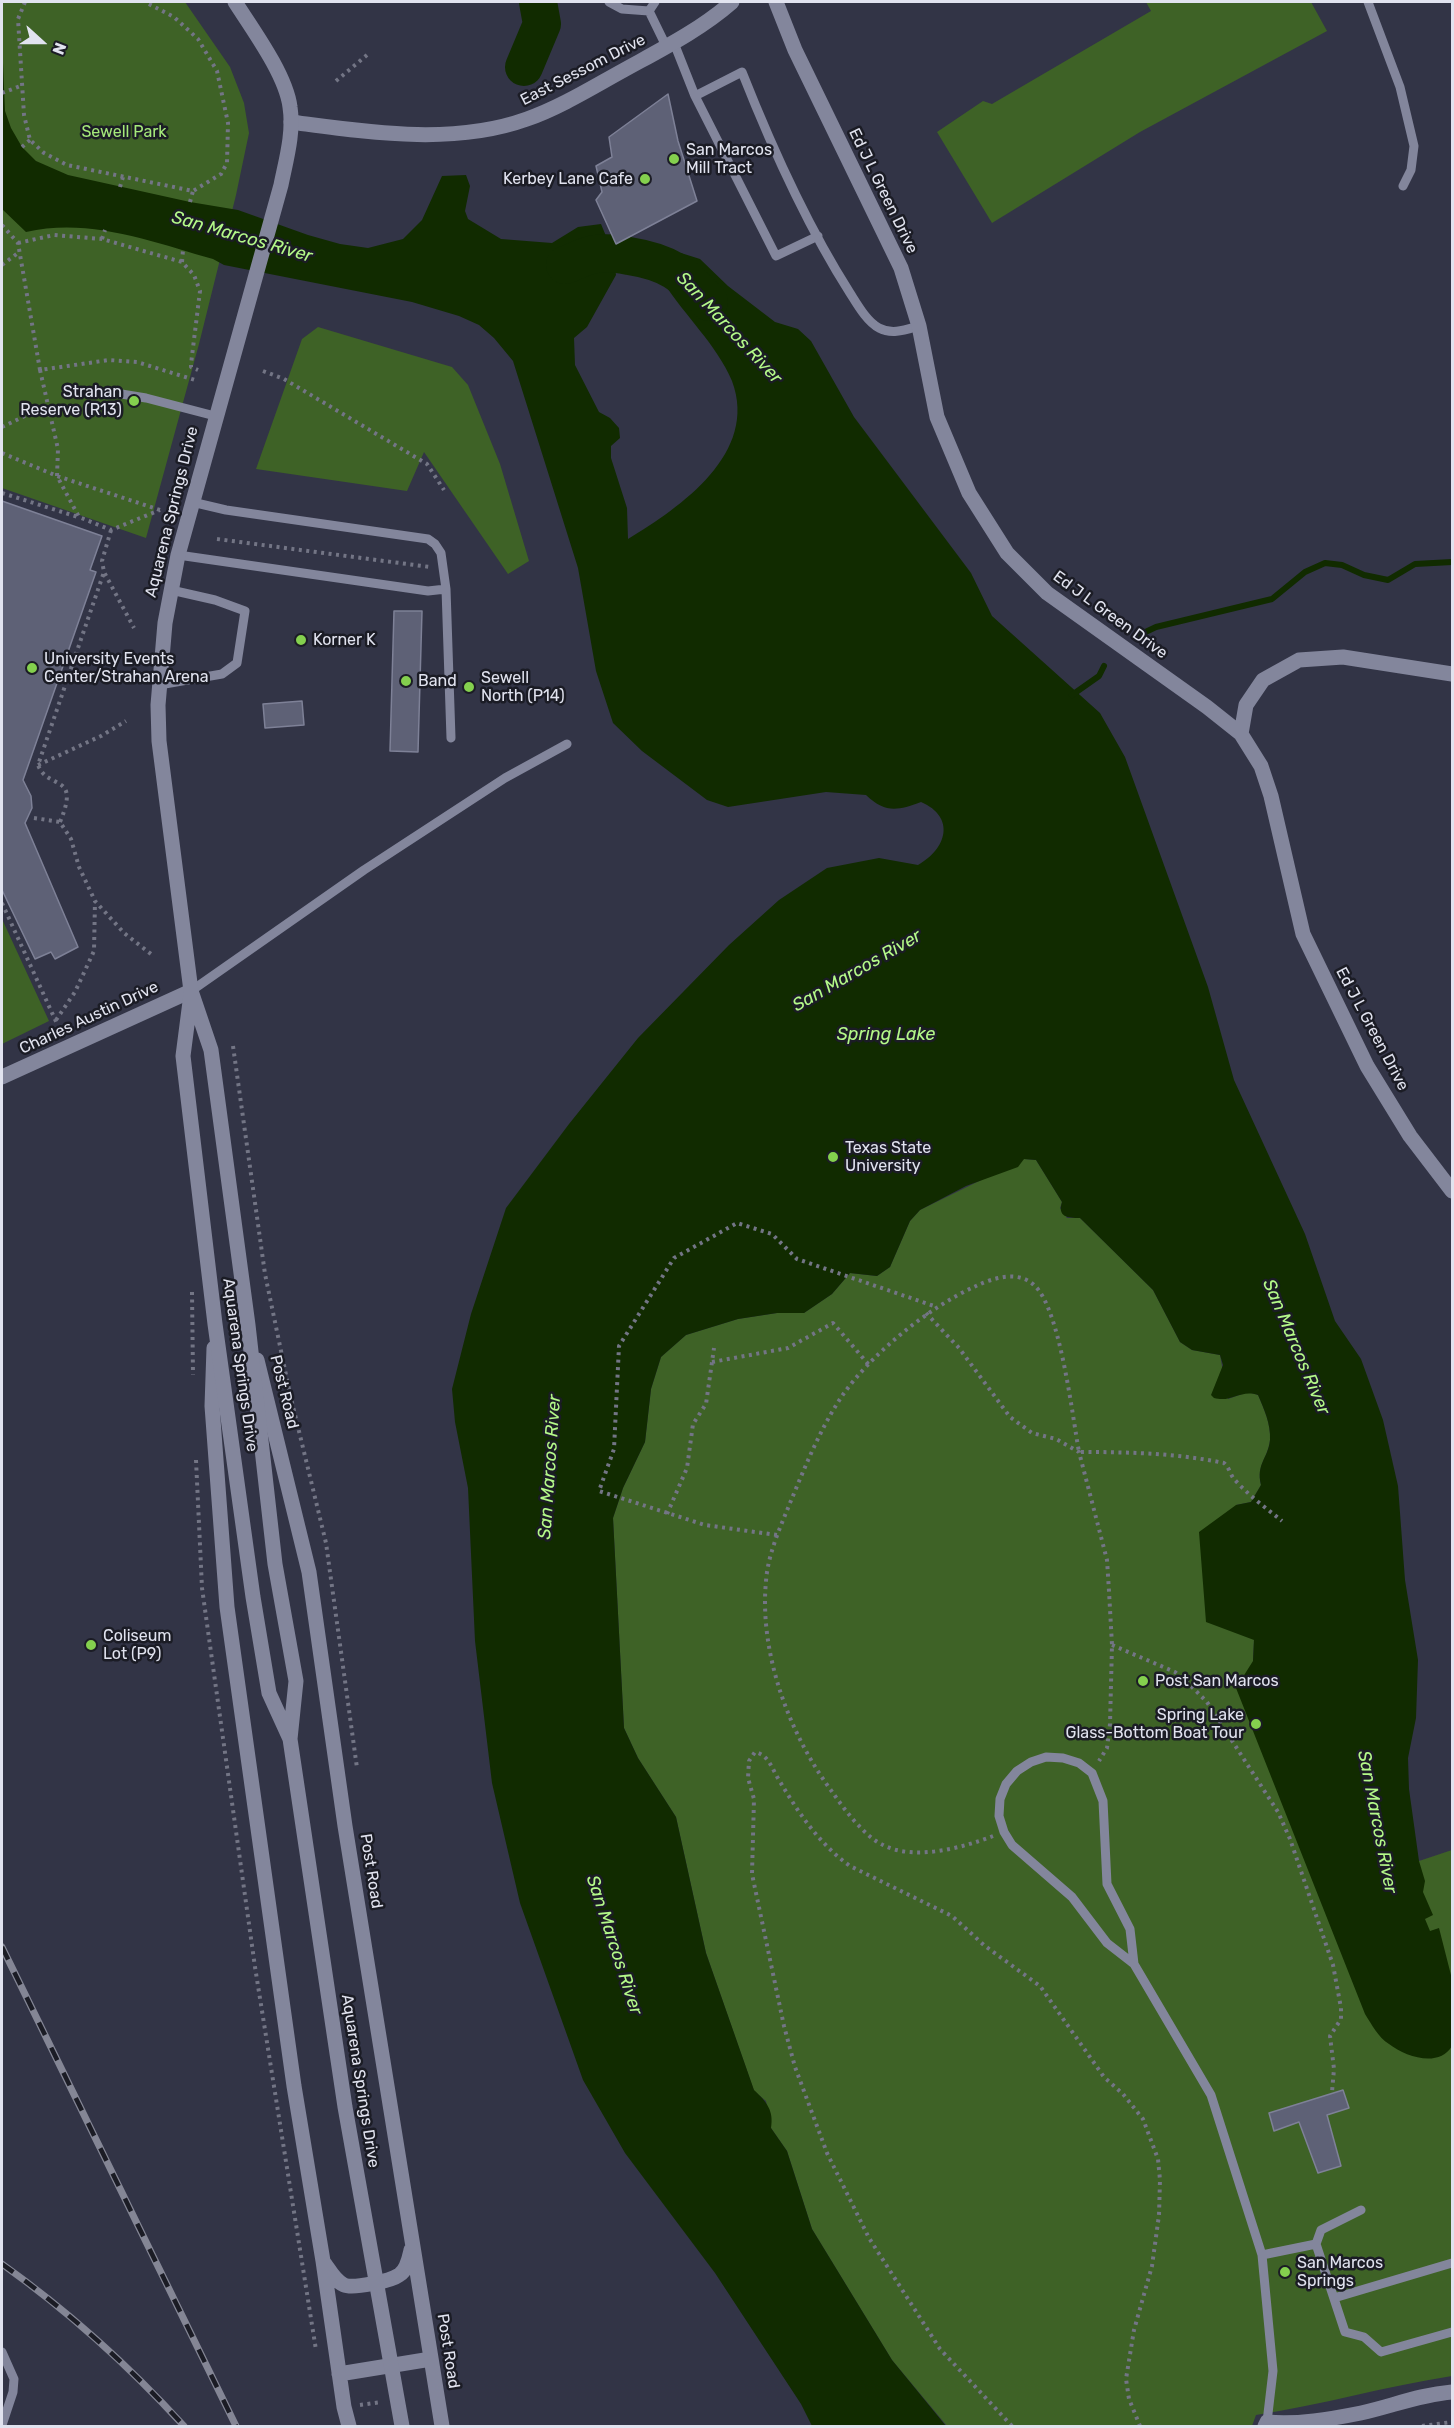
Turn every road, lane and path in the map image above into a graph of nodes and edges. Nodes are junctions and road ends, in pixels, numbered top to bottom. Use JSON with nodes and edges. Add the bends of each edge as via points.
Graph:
{"nodes":[{"id":1,"x":25,"y":2,"type":"edge"},
{"id":2,"x":145,"y":2,"type":"edge"},
{"id":3,"x":235,"y":2,"type":"edge"},
{"id":4,"x":609,"y":2,"type":"edge"},
{"id":5,"x":655,"y":2,"type":"edge"},
{"id":6,"x":732,"y":2,"type":"edge"},
{"id":7,"x":776,"y":2,"type":"edge"},
{"id":8,"x":1368,"y":2,"type":"edge"},
{"id":9,"x":649,"y":12,"type":"junction"},
{"id":10,"x":671,"y":46,"type":"junction"},
{"id":11,"x":367,"y":55,"type":"dead end"},
{"id":12,"x":336,"y":81,"type":"dead end"},
{"id":13,"x":23,"y":85,"type":"junction"},
{"id":14,"x":2,"y":93,"type":"edge"},
{"id":15,"x":695,"y":96,"type":"junction"},
{"id":16,"x":291,"y":122,"type":"junction"},
{"id":17,"x":30,"y":140,"type":"junction"},
{"id":18,"x":22,"y":147,"type":"dead end"},
{"id":19,"x":123,"y":177,"type":"junction"},
{"id":20,"x":1402,"y":186,"type":"dead end"},
{"id":21,"x":120,"y":187,"type":"dead end"},
{"id":22,"x":193,"y":191,"type":"junction"},
{"id":23,"x":190,"y":202,"type":"dead end"},
{"id":24,"x":2,"y":225,"type":"edge"},
{"id":25,"x":105,"y":230,"type":"dead end"},
{"id":26,"x":818,"y":236,"type":"junction"},
{"id":27,"x":102,"y":239,"type":"junction"},
{"id":28,"x":18,"y":243,"type":"junction"},
{"id":29,"x":183,"y":250,"type":"dead end"},
{"id":30,"x":19,"y":253,"type":"junction"},
{"id":31,"x":182,"y":262,"type":"junction"},
{"id":32,"x":2,"y":265,"type":"edge"},
{"id":33,"x":919,"y":326,"type":"junction"},
{"id":34,"x":40,"y":370,"type":"junction"},
{"id":35,"x":198,"y":370,"type":"dead end"},
{"id":36,"x":263,"y":371,"type":"dead end"},
{"id":37,"x":195,"y":380,"type":"dead end"},
{"id":38,"x":109,"y":392,"type":"dead end"},
{"id":39,"x":48,"y":405,"type":"junction"},
{"id":40,"x":215,"y":416,"type":"junction"},
{"id":41,"x":2,"y":427,"type":"edge"},
{"id":42,"x":2,"y":453,"type":"edge"},
{"id":43,"x":57,"y":476,"type":"junction"},
{"id":44,"x":444,"y":490,"type":"dead end"},
{"id":45,"x":2,"y":493,"type":"edge"},
{"id":46,"x":192,"y":502,"type":"junction"},
{"id":47,"x":79,"y":517,"type":"junction"},
{"id":48,"x":111,"y":530,"type":"junction"},
{"id":49,"x":217,"y":539,"type":"dead end"},
{"id":50,"x":178,"y":555,"type":"junction"},
{"id":51,"x":443,"y":566,"type":"junction"},
{"id":52,"x":104,"y":572,"type":"junction"},
{"id":53,"x":446,"y":589,"type":"junction"},
{"id":54,"x":171,"y":590,"type":"junction"},
{"id":55,"x":134,"y":628,"type":"dead end"},
{"id":56,"x":1452,"y":674,"type":"edge"},
{"id":57,"x":159,"y":685,"type":"junction"},
{"id":58,"x":126,"y":721,"type":"dead end"},
{"id":59,"x":1241,"y":735,"type":"junction"},
{"id":60,"x":451,"y":738,"type":"dead end"},
{"id":61,"x":567,"y":744,"type":"dead end"},
{"id":62,"x":38,"y":765,"type":"junction"},
{"id":63,"x":33,"y":818,"type":"dead end"},
{"id":64,"x":60,"y":822,"type":"junction"},
{"id":65,"x":95,"y":901,"type":"junction"},
{"id":66,"x":2,"y":903,"type":"edge"},
{"id":67,"x":151,"y":954,"type":"dead end"},
{"id":68,"x":191,"y":991,"type":"junction"},
{"id":69,"x":56,"y":1020,"type":"junction"},
{"id":70,"x":58,"y":1026,"type":"dead end"},
{"id":71,"x":2,"y":1077,"type":"edge"},
{"id":72,"x":1452,"y":1191,"type":"edge"},
{"id":73,"x":938,"y":1307,"type":"junction"},
{"id":74,"x":926,"y":1313,"type":"junction"},
{"id":75,"x":215,"y":1324,"type":"junction"},
{"id":76,"x":248,"y":1325,"type":"junction"},
{"id":77,"x":714,"y":1348,"type":"dead end"},
{"id":78,"x":712,"y":1362,"type":"junction"},
{"id":79,"x":869,"y":1365,"type":"junction"},
{"id":80,"x":1079,"y":1452,"type":"junction"},
{"id":81,"x":667,"y":1514,"type":"junction"},
{"id":82,"x":1282,"y":1521,"type":"dead end"},
{"id":83,"x":777,"y":1535,"type":"junction"},
{"id":84,"x":1112,"y":1645,"type":"junction"},
{"id":85,"x":290,"y":1739,"type":"junction"},
{"id":86,"x":1092,"y":1773,"type":"junction"},
{"id":87,"x":1004,"y":1832,"type":"junction"},
{"id":88,"x":1134,"y":1964,"type":"junction"},
{"id":89,"x":1332,"y":2092,"type":"dead end"},
{"id":90,"x":1361,"y":2210,"type":"dead end"},
{"id":91,"x":412,"y":2241,"type":"junction"},
{"id":92,"x":1316,"y":2244,"type":"junction"},
{"id":93,"x":1262,"y":2255,"type":"junction"},
{"id":94,"x":323,"y":2261,"type":"junction"},
{"id":95,"x":1452,"y":2263,"type":"edge"},
{"id":96,"x":1334,"y":2298,"type":"junction"},
{"id":97,"x":1452,"y":2332,"type":"edge"},
{"id":98,"x":2,"y":2352,"type":"edge"},
{"id":99,"x":431,"y":2359,"type":"junction"},
{"id":100,"x":339,"y":2374,"type":"junction"},
{"id":101,"x":1452,"y":2392,"type":"edge"},
{"id":102,"x":1452,"y":2422,"type":"edge"},
{"id":103,"x":1266,"y":2424,"type":"edge"},
{"id":104,"x":2,"y":2425,"type":"edge"},
{"id":105,"x":349,"y":2427,"type":"edge"},
{"id":106,"x":402,"y":2427,"type":"edge"},
{"id":107,"x":442,"y":2427,"type":"edge"},
{"id":108,"x":1012,"y":2427,"type":"edge"},
{"id":109,"x":1140,"y":2427,"type":"edge"},
{"id":110,"x":1422,"y":2427,"type":"edge"}],
"edges":[{"from":1,"to":13,"type":"path","via":[[18,20]]},
{"from":2,"to":22,"type":"path","via":[[174,17],[198,39],[217,71],[228,123],[227,163],[221,174]]},
{"from":3,"to":16,"type":"street","name":"Aquarena Springs Drive","via":[[285,89]]},
{"from":4,"to":9,"type":"lane","via":[[622,9]]},
{"from":5,"to":9,"type":"lane"},
{"from":6,"to":10,"type":"street","name":"East Sessom Drive"},
{"from":7,"to":33,"type":"street","name":"Ed J L Green Drive","via":[[795,50],[901,268]]},
{"from":8,"to":20,"type":"lane","via":[[1400,87],[1414,146],[1411,170]]},
{"from":9,"to":10,"type":"lane"},
{"from":10,"to":15,"type":"lane"},
{"from":10,"to":16,"type":"street","name":"East Sessom Drive","via":[[561,104],[500,127],[406,134]]},
{"from":11,"to":12,"type":"path"},
{"from":13,"to":14,"type":"path"},
{"from":13,"to":17,"type":"path"},
{"from":15,"to":26,"type":"lane","via":[[776,256]]},
{"from":15,"to":26,"type":"lane","via":[[742,72],[768,137]]},
{"from":16,"to":40,"type":"street","name":"Aquarena Springs Drive","via":[[281,185]]},
{"from":17,"to":18,"type":"path"},
{"from":17,"to":19,"type":"path","via":[[67,165]]},
{"from":19,"to":21,"type":"path"},
{"from":19,"to":22,"type":"path"},
{"from":22,"to":23,"type":"path"},
{"from":24,"to":28,"type":"path"},
{"from":25,"to":27,"type":"path"},
{"from":26,"to":33,"type":"lane","via":[[831,264],[878,328],[896,332]]},
{"from":27,"to":28,"type":"path","via":[[54,235]]},
{"from":27,"to":31,"type":"path"},
{"from":28,"to":30,"type":"path"},
{"from":29,"to":31,"type":"path"},
{"from":30,"to":32,"type":"path"},
{"from":30,"to":34,"type":"path"},
{"from":31,"to":35,"type":"path","via":[[194,275],[200,291],[191,363]]},
{"from":33,"to":59,"type":"street","name":"Ed J L Green Drive","via":[[937,417],[969,493],[1007,553],[1047,593]]},
{"from":34,"to":37,"type":"path","via":[[109,360],[137,362]]},
{"from":34,"to":39,"type":"path"},
{"from":36,"to":44,"type":"path","via":[[284,379],[427,464]]},
{"from":38,"to":40,"type":"lane"},
{"from":39,"to":41,"type":"path"},
{"from":39,"to":43,"type":"path","via":[[58,449]]},
{"from":40,"to":46,"type":"street","name":"Aquarena Springs Drive"},
{"from":42,"to":43,"type":"path"},
{"from":43,"to":47,"type":"path"},
{"from":43,"to":48,"type":"path","via":[[160,510]]},
{"from":45,"to":47,"type":"path"},
{"from":46,"to":50,"type":"street","name":"Aquarena Springs Drive"},
{"from":46,"to":51,"type":"lane","via":[[428,539],[441,553]]},
{"from":47,"to":48,"type":"path"},
{"from":48,"to":52,"type":"path","via":[[102,561]]},
{"from":49,"to":51,"type":"path","via":[[423,568]]},
{"from":50,"to":53,"type":"lane","via":[[429,591]]},
{"from":50,"to":54,"type":"street","name":"Aquarena Springs Drive"},
{"from":51,"to":53,"type":"lane"},
{"from":52,"to":55,"type":"path"},
{"from":52,"to":62,"type":"path"},
{"from":53,"to":60,"type":"lane"},
{"from":54,"to":57,"type":"street","name":"Aquarena Springs Drive"},
{"from":54,"to":57,"type":"lane","via":[[244,611],[237,663],[222,674]]},
{"from":56,"to":59,"type":"street","via":[[1343,657],[1299,660],[1263,680],[1246,705]]},
{"from":57,"to":68,"type":"street","name":"Aquarena Springs Drive","via":[[162,775]]},
{"from":58,"to":62,"type":"path"},
{"from":59,"to":72,"type":"street","name":"Ed J L Green Drive","via":[[1261,766],[1271,796],[1303,934],[1367,1066],[1410,1136]]},
{"from":61,"to":68,"type":"lane","via":[[505,778],[364,870]]},
{"from":62,"to":64,"type":"path","via":[[40,772],[67,793]]},
{"from":63,"to":64,"type":"path"},
{"from":64,"to":65,"type":"path","via":[[71,839]]},
{"from":65,"to":67,"type":"path","via":[[124,933]]},
{"from":65,"to":69,"type":"path","via":[[94,951],[75,992]]},
{"from":66,"to":69,"type":"path"},
{"from":68,"to":71,"type":"street","name":"Charles Austin Drive"},
{"from":68,"to":75,"type":"street","name":"Aquarena Springs Drive","via":[[183,1056]]},
{"from":68,"to":76,"type":"street","name":"Aquarena Springs Drive","via":[[212,1050]]},
{"from":69,"to":70,"type":"path"},
{"from":73,"to":74,"type":"path"},
{"from":73,"to":80,"type":"path","via":[[991,1279],[1008,1276],[1027,1279],[1036,1286],[1046,1299],[1060,1350]]},
{"from":73,"to":81,"type":"path","via":[[797,1259],[772,1234],[737,1223],[674,1258],[619,1346],[614,1449],[599,1491]]},
{"from":74,"to":79,"type":"path"},
{"from":74,"to":80,"type":"path","via":[[959,1348],[1010,1417],[1032,1433],[1056,1439]]},
{"from":75,"to":85,"type":"street","name":"Aquarena Springs Drive","via":[[269,1693]]},
{"from":75,"to":94,"type":"street","via":[[212,1406],[227,1607],[294,2086]]},
{"from":76,"to":85,"type":"street","name":"Aquarena Springs Drive","via":[[274,1564],[296,1681]]},
{"from":76,"to":91,"type":"street","name":"Post Road","via":[[309,1572],[345,1826]]},
{"from":77,"to":78,"type":"path"},
{"from":78,"to":79,"type":"path","via":[[788,1348],[833,1323]]},
{"from":78,"to":81,"type":"path","via":[[706,1404],[693,1424],[687,1468]]},
{"from":79,"to":83,"type":"path","via":[[843,1395],[826,1424]]},
{"from":80,"to":82,"type":"path","via":[[1146,1452],[1224,1463],[1251,1496]]},
{"from":80,"to":84,"type":"path","via":[[1107,1560]]},
{"from":81,"to":83,"type":"path","via":[[705,1525]]},
{"from":83,"to":87,"type":"path","via":[[765,1601],[766,1628],[778,1679],[808,1758],[844,1808],[881,1845],[901,1852],[955,1849]]},
{"from":84,"to":86,"type":"path","via":[[1107,1748]]},
{"from":84,"to":89,"type":"path","via":[[1175,1672],[1207,1702],[1278,1812],[1301,1868],[1335,1976],[1341,2019],[1330,2036]]},
{"from":85,"to":106,"type":"street","name":"Aquarena Springs Drive","via":[[345,2107]]},
{"from":86,"to":87,"type":"lane","via":[[1079,1763],[1046,1757],[1017,1771],[1000,1799],[999,1816]]},
{"from":86,"to":88,"type":"lane","via":[[1103,1801],[1107,1884],[1130,1929]]},
{"from":87,"to":88,"type":"lane","via":[[1012,1845],[1072,1897],[1107,1943]]},
{"from":88,"to":93,"type":"lane","via":[[1211,2094]]},
{"from":90,"to":92,"type":"lane","via":[[1321,2230]]},
{"from":91,"to":94,"type":"street","via":[[410,2258],[399,2276],[358,2286],[344,2285]]},
{"from":91,"to":99,"type":"street","name":"Post Road"},
{"from":92,"to":93,"type":"lane"},
{"from":92,"to":96,"type":"lane"},
{"from":93,"to":103,"type":"lane","via":[[1273,2371]]},
{"from":94,"to":100,"type":"street"},
{"from":95,"to":96,"type":"lane"},
{"from":96,"to":97,"type":"lane","via":[[1345,2332],[1364,2337],[1381,2352]]},
{"from":98,"to":104,"type":"lane","via":[[14,2379]]},
{"from":99,"to":100,"type":"street"},
{"from":99,"to":107,"type":"street","name":"Post Road"},
{"from":100,"to":105,"type":"street"},
{"from":101,"to":103,"type":"street","via":[[1411,2398],[1362,2413]]},
{"from":102,"to":110,"type":"path"},
{"from":108,"to":109,"type":"path","via":[[940,2349],[869,2238],[827,2153],[795,2067],[752,1874],[754,1799],[748,1778],[749,1761],[755,1752],[770,1762],[796,1810],[836,1856],[952,1916],[1040,1986],[1104,2077],[1143,2119],[1158,2159],[1160,2180],[1152,2266],[1134,2330],[1126,2379]]}]}
